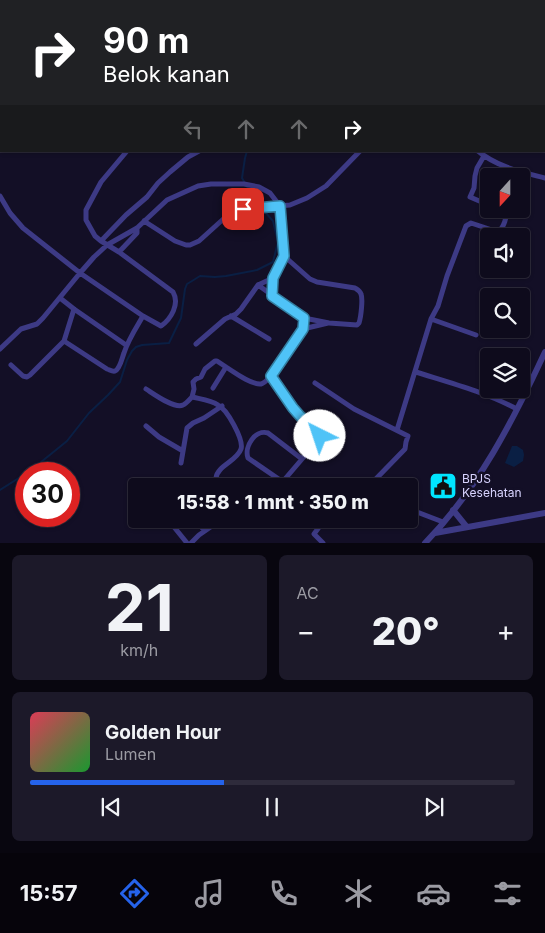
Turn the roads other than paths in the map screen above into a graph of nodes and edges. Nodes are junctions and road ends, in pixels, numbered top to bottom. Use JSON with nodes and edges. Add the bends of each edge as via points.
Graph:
{"nodes":[{"id":1,"x":126,"y":152,"type":"edge"},
{"id":2,"x":196,"y":152,"type":"edge"},
{"id":3,"x":359,"y":152,"type":"edge"},
{"id":4,"x":479,"y":152,"type":"edge"},
{"id":5,"x":484,"y":156,"type":"junction"},
{"id":6,"x":545,"y":178,"type":"edge"},
{"id":7,"x":0,"y":196,"type":"edge"},
{"id":8,"x":480,"y":201,"type":"edge"},
{"id":9,"x":280,"y":206,"type":"junction"},
{"id":10,"x":505,"y":218,"type":"edge"},
{"id":11,"x":144,"y":221,"type":"junction"},
{"id":12,"x":137,"y":228,"type":"junction"},
{"id":13,"x":101,"y":241,"type":"junction"},
{"id":14,"x":107,"y":244,"type":"junction"},
{"id":15,"x":120,"y":252,"type":"junction"},
{"id":16,"x":284,"y":256,"type":"junction"},
{"id":17,"x":80,"y":272,"type":"junction"},
{"id":18,"x":273,"y":278,"type":"junction"},
{"id":19,"x":258,"y":285,"type":"junction"},
{"id":20,"x":272,"y":296,"type":"junction"},
{"id":21,"x":60,"y":298,"type":"junction"},
{"id":22,"x":74,"y":309,"type":"junction"},
{"id":23,"x":143,"y":316,"type":"junction"},
{"id":24,"x":231,"y":316,"type":"junction"},
{"id":25,"x":304,"y":318,"type":"junction"},
{"id":26,"x":432,"y":318,"type":"junction"},
{"id":27,"x":329,"y":323,"type":"junction"},
{"id":28,"x":303,"y":329,"type":"junction"},
{"id":29,"x":476,"y":335,"type":"dead end"},
{"id":30,"x":269,"y":339,"type":"dead end"},
{"id":31,"x":64,"y":341,"type":"junction"},
{"id":32,"x":196,"y":344,"type":"dead end"},
{"id":33,"x":126,"y":345,"type":"junction"},
{"id":34,"x":0,"y":349,"type":"edge"},
{"id":35,"x":545,"y":352,"type":"edge"},
{"id":36,"x":11,"y":365,"type":"dead end"},
{"id":37,"x":226,"y":367,"type":"junction"},
{"id":38,"x":416,"y":372,"type":"junction"},
{"id":39,"x":271,"y":376,"type":"junction"},
{"id":40,"x":315,"y":383,"type":"dead end"},
{"id":41,"x":213,"y":388,"type":"dead end"},
{"id":42,"x":146,"y":389,"type":"dead end"},
{"id":43,"x":192,"y":397,"type":"junction"},
{"id":44,"x":222,"y":406,"type":"junction"},
{"id":45,"x":517,"y":409,"type":"junction"},
{"id":46,"x":146,"y":426,"type":"dead end"},
{"id":47,"x":397,"y":430,"type":"junction"},
{"id":48,"x":183,"y":451,"type":"junction"},
{"id":49,"x":302,"y":459,"type":"junction"},
{"id":50,"x":181,"y":463,"type":"dead end"},
{"id":51,"x":216,"y":478,"type":"edge"},
{"id":52,"x":273,"y":478,"type":"edge"},
{"id":53,"x":286,"y":478,"type":"edge"},
{"id":54,"x":377,"y":478,"type":"edge"},
{"id":55,"x":453,"y":510,"type":"junction"},
{"id":56,"x":418,"y":512,"type":"edge"},
{"id":57,"x":545,"y":513,"type":"edge"},
{"id":58,"x":443,"y":522,"type":"junction"},
{"id":59,"x":466,"y":526,"type":"junction"},
{"id":60,"x":175,"y":528,"type":"edge"},
{"id":61,"x":202,"y":528,"type":"edge"},
{"id":62,"x":209,"y":528,"type":"edge"},
{"id":63,"x":318,"y":528,"type":"edge"},
{"id":64,"x":205,"y":531,"type":"junction"},
{"id":65,"x":435,"y":532,"type":"junction"},
{"id":66,"x":187,"y":543,"type":"edge"},
{"id":67,"x":191,"y":543,"type":"edge"},
{"id":68,"x":323,"y":543,"type":"edge"},
{"id":69,"x":425,"y":543,"type":"edge"}],
"edges":[{"from":1,"to":13,"type":"street","via":[[101,182],[86,210],[88,224]]},
{"from":2,"to":13,"type":"street","via":[[158,183],[147,198]]},
{"from":3,"to":9,"type":"street","via":[[316,193]]},
{"from":4,"to":5,"type":"street"},
{"from":5,"to":6,"type":"street","via":[[511,172]]},
{"from":5,"to":8,"type":"street","via":[[477,168],[470,197]]},
{"from":7,"to":17,"type":"street","via":[[23,228]]},
{"from":9,"to":11,"type":"street","via":[[236,210],[190,245],[175,241]]},
{"from":9,"to":11,"type":"street","via":[[270,194],[247,184],[198,186],[167,200]]},
{"from":9,"to":16,"type":"street"},
{"from":10,"to":26,"type":"street","via":[[502,230],[498,232],[477,224],[467,225]]},
{"from":11,"to":12,"type":"street"},
{"from":12,"to":14,"type":"street"},
{"from":12,"to":15,"type":"street","via":[[137,233]]},
{"from":13,"to":14,"type":"street"},
{"from":14,"to":15,"type":"street"},
{"from":14,"to":17,"type":"street"},
{"from":15,"to":23,"type":"street","via":[[176,296],[175,307],[164,325],[159,326]]},
{"from":16,"to":18,"type":"street"},
{"from":16,"to":27,"type":"street","via":[[317,282],[360,291],[359,323]]},
{"from":17,"to":21,"type":"street"},
{"from":17,"to":23,"type":"street"},
{"from":18,"to":19,"type":"street"},
{"from":18,"to":20,"type":"street"},
{"from":19,"to":20,"type":"street"},
{"from":19,"to":24,"type":"street","via":[[241,309]]},
{"from":20,"to":25,"type":"street"},
{"from":21,"to":22,"type":"street"},
{"from":21,"to":34,"type":"street","via":[[37,324],[21,330]]},
{"from":22,"to":31,"type":"street"},
{"from":22,"to":33,"type":"street"},
{"from":23,"to":33,"type":"street"},
{"from":24,"to":30,"type":"street"},
{"from":24,"to":32,"type":"street"},
{"from":25,"to":27,"type":"street"},
{"from":25,"to":28,"type":"street"},
{"from":26,"to":29,"type":"street"},
{"from":26,"to":38,"type":"street"},
{"from":27,"to":28,"type":"street"},
{"from":28,"to":39,"type":"street"},
{"from":31,"to":33,"type":"street","via":[[114,371],[118,369]]},
{"from":31,"to":36,"type":"street","via":[[27,377]]},
{"from":35,"to":45,"type":"street"},
{"from":37,"to":39,"type":"street","via":[[253,383],[260,384]]},
{"from":37,"to":41,"type":"street"},
{"from":37,"to":43,"type":"street","via":[[215,361],[193,381]]},
{"from":38,"to":45,"type":"street","via":[[474,390]]},
{"from":38,"to":47,"type":"street"},
{"from":39,"to":49,"type":"street","via":[[293,408],[320,432]]},
{"from":40,"to":47,"type":"street","via":[[354,409]]},
{"from":42,"to":43,"type":"street","via":[[164,401],[181,406]]},
{"from":43,"to":44,"type":"street"},
{"from":44,"to":48,"type":"street","via":[[187,428]]},
{"from":44,"to":51,"type":"street","via":[[240,437],[242,447]]},
{"from":45,"to":55,"type":"street","via":[[483,470]]},
{"from":46,"to":48,"type":"street"},
{"from":47,"to":54,"type":"street","via":[[408,436],[405,449]]},
{"from":48,"to":50,"type":"street"},
{"from":49,"to":52,"type":"street","via":[[268,433],[260,432],[247,451],[248,458]]},
{"from":49,"to":53,"type":"street"},
{"from":55,"to":58,"type":"street"},
{"from":55,"to":59,"type":"street"},
{"from":56,"to":58,"type":"street"},
{"from":57,"to":59,"type":"street"},
{"from":58,"to":65,"type":"street"},
{"from":59,"to":65,"type":"street"},
{"from":60,"to":66,"type":"street"},
{"from":61,"to":64,"type":"street"},
{"from":62,"to":64,"type":"street"},
{"from":63,"to":68,"type":"street","via":[[314,534]]},
{"from":64,"to":67,"type":"street"},
{"from":65,"to":69,"type":"street"}]}
